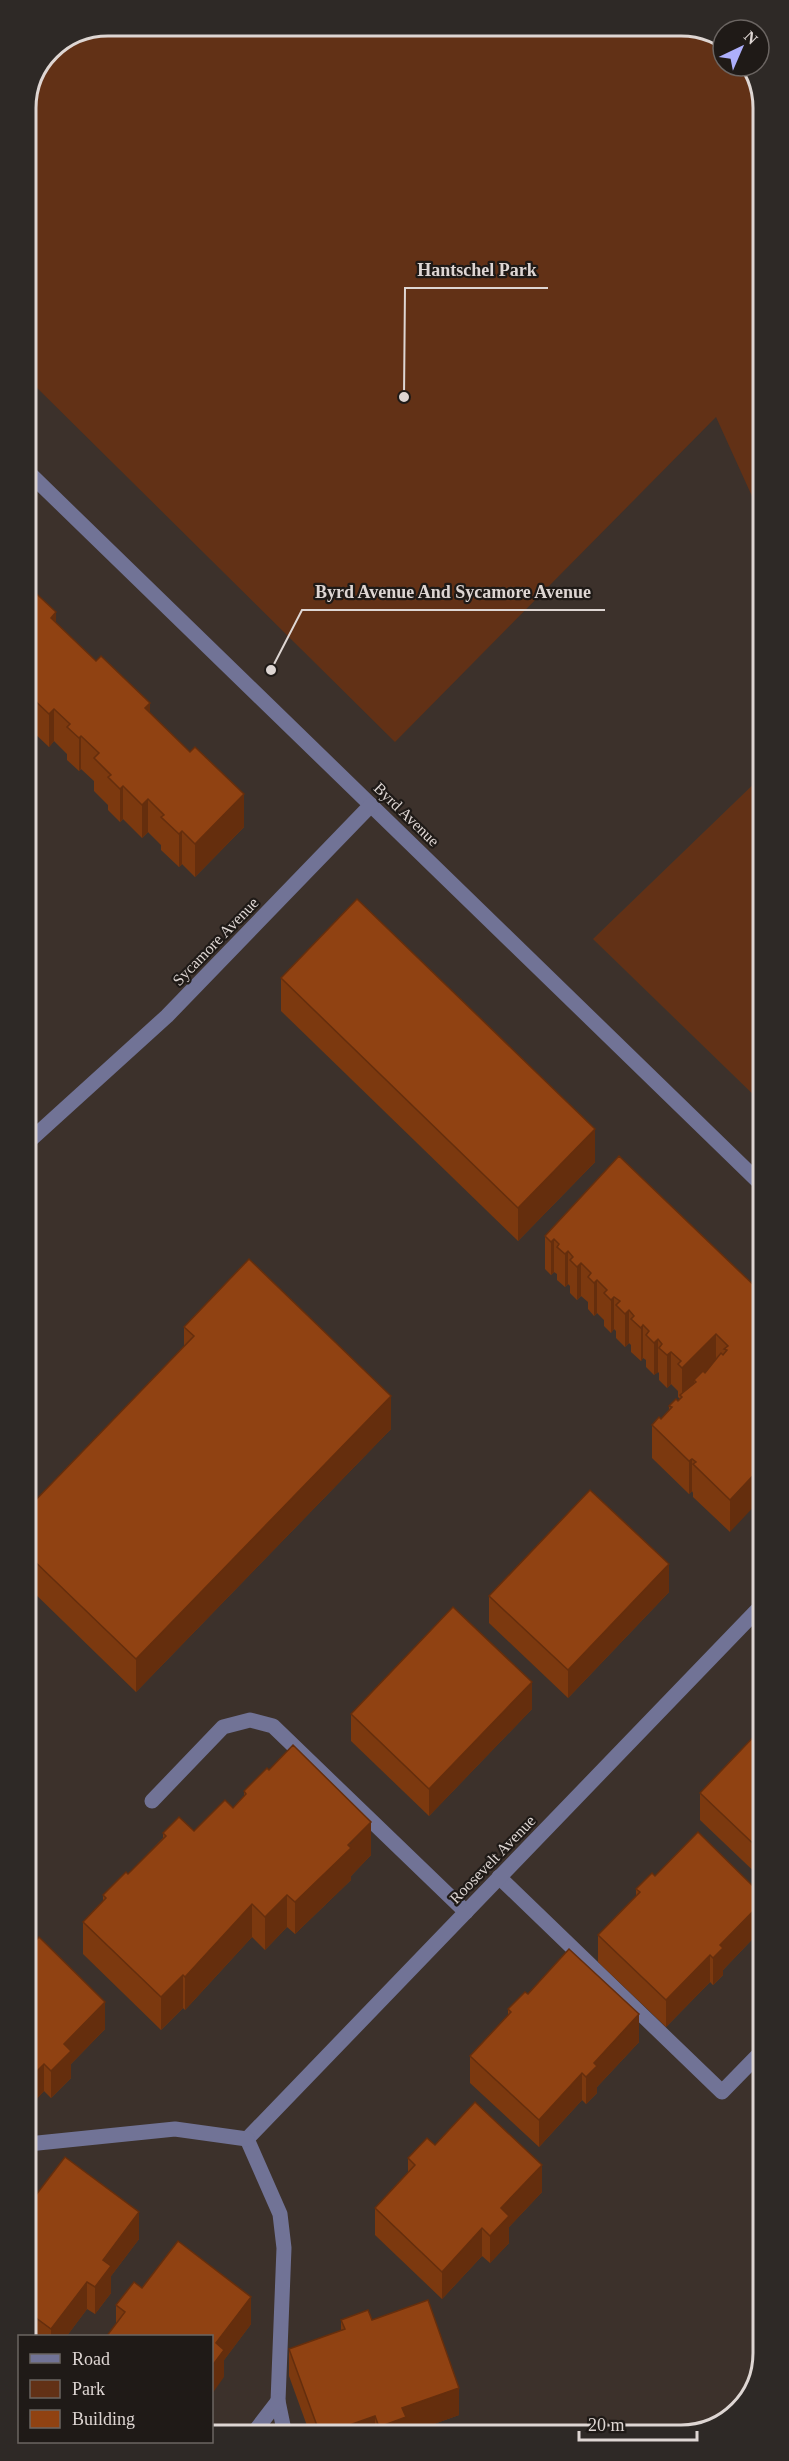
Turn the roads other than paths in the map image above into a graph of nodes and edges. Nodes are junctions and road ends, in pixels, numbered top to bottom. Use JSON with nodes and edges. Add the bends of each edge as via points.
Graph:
{"nodes":[{"id":1,"x":36,"y":480,"type":"edge"},
{"id":2,"x":371,"y":805,"type":"junction"},
{"id":3,"x":36,"y":1135,"type":"edge"},
{"id":4,"x":753,"y":1176,"type":"edge"},
{"id":5,"x":753,"y":1614,"type":"edge"},
{"id":6,"x":152,"y":1801,"type":"dead end"},
{"id":7,"x":499,"y":1877,"type":"junction"},
{"id":8,"x":466,"y":1912,"type":"junction"},
{"id":9,"x":753,"y":2060,"type":"edge"},
{"id":10,"x":247,"y":2139,"type":"junction"},
{"id":11,"x":36,"y":2143,"type":"edge"},
{"id":12,"x":278,"y":2401,"type":"junction"},
{"id":13,"x":260,"y":2425,"type":"edge"},
{"id":14,"x":283,"y":2425,"type":"edge"}],
"edges":[{"from":1,"to":2,"type":"street","name":"Byrd Avenue"},
{"from":2,"to":3,"type":"street","name":"Sycamore Avenue","via":[[167,1016]]},
{"from":2,"to":4,"type":"street","name":"Byrd Avenue"},
{"from":5,"to":7,"type":"street","name":"Roosevelt Avenue"},
{"from":6,"to":8,"type":"street","via":[[224,1727],[250,1720],[273,1726]]},
{"from":7,"to":8,"type":"street","name":"Roosevelt Avenue"},
{"from":7,"to":9,"type":"street","via":[[722,2092]]},
{"from":8,"to":10,"type":"street","name":"Roosevelt Avenue"},
{"from":10,"to":11,"type":"street","via":[[175,2129]]},
{"from":10,"to":12,"type":"street","via":[[280,2214],[284,2248]]},
{"from":12,"to":13,"type":"street"},
{"from":12,"to":14,"type":"street"}]}
